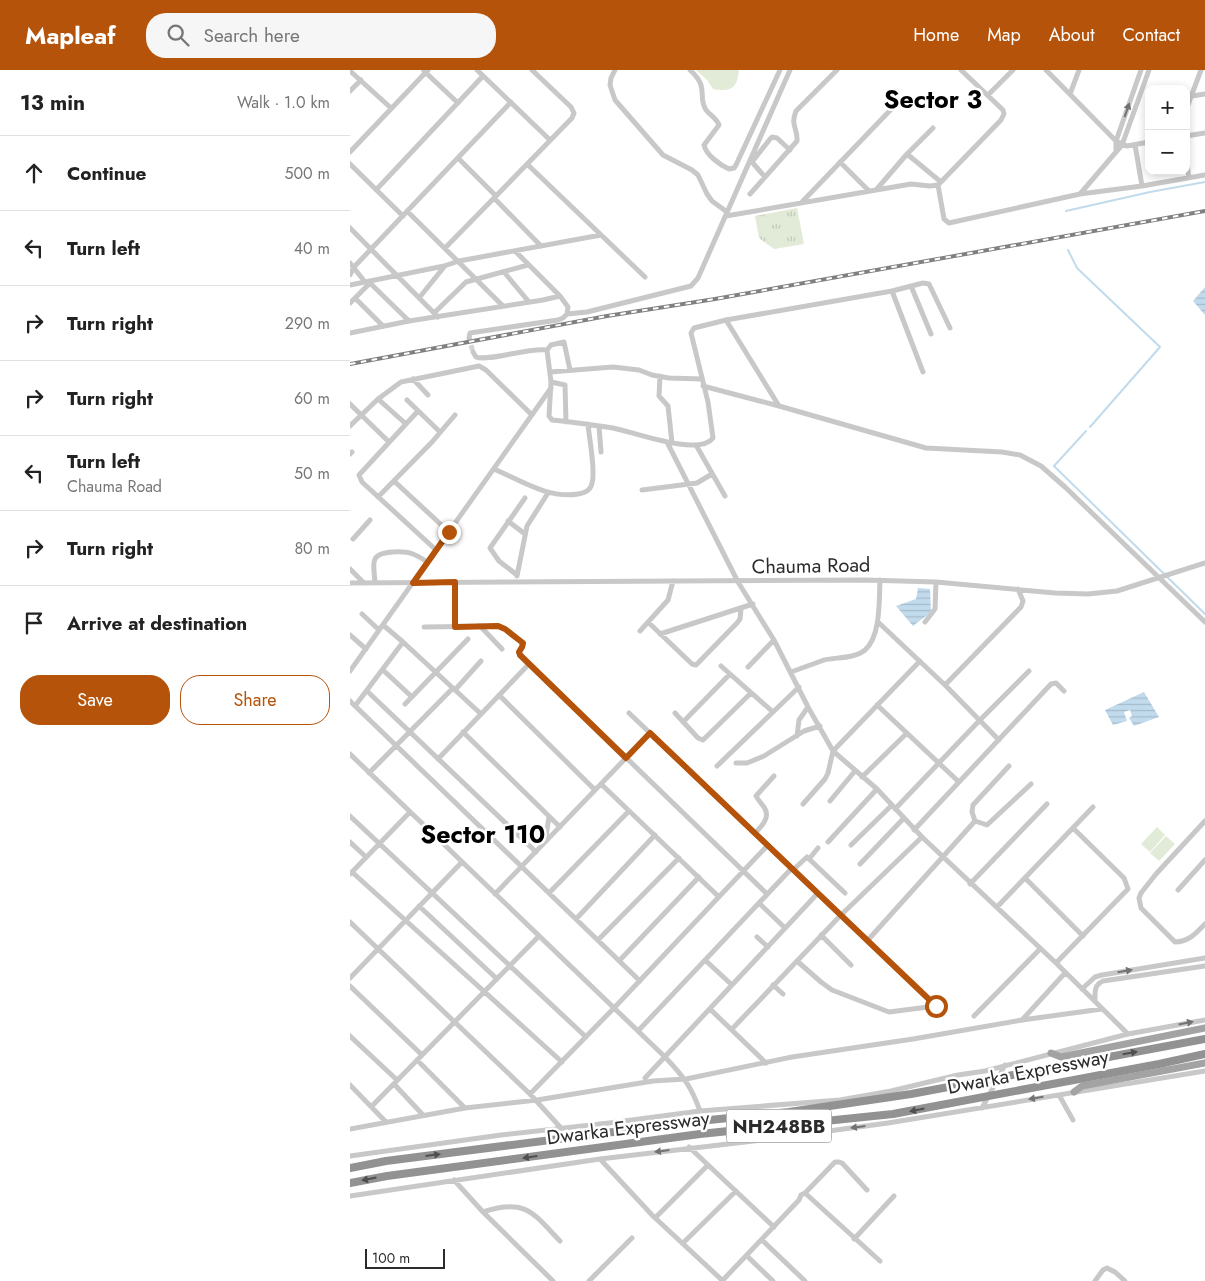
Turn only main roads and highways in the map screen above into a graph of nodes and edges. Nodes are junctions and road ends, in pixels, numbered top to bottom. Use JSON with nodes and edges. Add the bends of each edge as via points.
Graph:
{"nodes":[{"id":1,"x":1205,"y":1028,"type":"edge"},
{"id":2,"x":1205,"y":1039,"type":"edge"},
{"id":3,"x":1051,"y":1053,"type":"road end"},
{"id":4,"x":1205,"y":1054,"type":"edge"},
{"id":5,"x":1205,"y":1062,"type":"edge"},
{"id":6,"x":1074,"y":1092,"type":"road end"},
{"id":7,"x":350,"y":1168,"type":"edge"},
{"id":8,"x":350,"y":1183,"type":"edge"}],
"edges":[{"from":1,"to":3,"type":"main road","via":[[1061,1057]]},
{"from":7,"to":2,"type":"highway","name":"Dwarka Expressway","number":"NH248BB","one_way":true,"bridge":true,"via":[[799,1111],[911,1094]]},
{"from":4,"to":8,"type":"highway","name":"Dwarka Expressway","number":"NH248BB","one_way":true,"bridge":true,"via":[[893,1114],[691,1135]]},
{"from":5,"to":6,"type":"main road","via":[[1082,1086]]}]}
